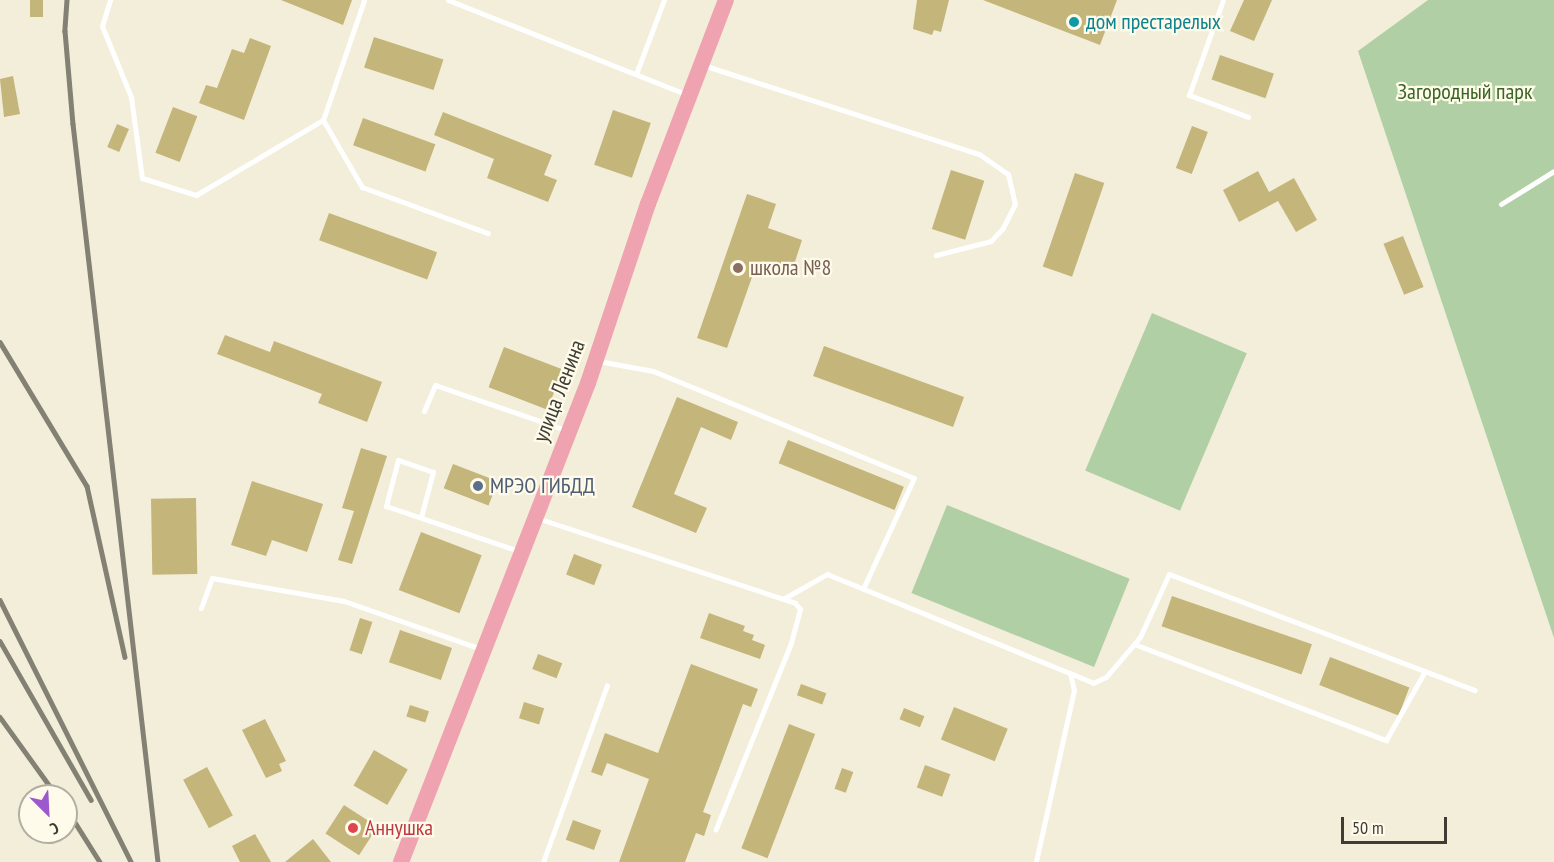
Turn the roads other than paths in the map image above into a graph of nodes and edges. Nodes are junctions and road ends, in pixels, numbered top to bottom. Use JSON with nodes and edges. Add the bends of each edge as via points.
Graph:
{"nodes":[{"id":1,"x":110,"y":0,"type":"edge"},
{"id":2,"x":364,"y":0,"type":"edge"},
{"id":3,"x":448,"y":0,"type":"edge"},
{"id":4,"x":664,"y":0,"type":"edge"},
{"id":5,"x":726,"y":0,"type":"edge"},
{"id":6,"x":1223,"y":0,"type":"edge"},
{"id":7,"x":701,"y":65,"type":"junction"},
{"id":8,"x":636,"y":74,"type":"junction"},
{"id":9,"x":690,"y":95,"type":"junction"},
{"id":10,"x":1248,"y":117,"type":"dead end"},
{"id":11,"x":323,"y":120,"type":"junction"},
{"id":12,"x":1554,"y":171,"type":"edge"},
{"id":13,"x":1501,"y":204,"type":"dead end"},
{"id":14,"x":488,"y":233,"type":"dead end"},
{"id":15,"x":936,"y":255,"type":"dead end"},
{"id":16,"x":595,"y":361,"type":"junction"},
{"id":17,"x":424,"y":411,"type":"dead end"},
{"id":18,"x":568,"y":430,"type":"junction"},
{"id":19,"x":421,"y":517,"type":"junction"},
{"id":20,"x":536,"y":518,"type":"junction"},
{"id":21,"x":523,"y":552,"type":"junction"},
{"id":22,"x":862,"y":589,"type":"junction"},
{"id":23,"x":783,"y":599,"type":"junction"},
{"id":24,"x":201,"y":608,"type":"dead end"},
{"id":25,"x":1134,"y":644,"type":"junction"},
{"id":26,"x":485,"y":651,"type":"junction"},
{"id":27,"x":1425,"y":671,"type":"junction"},
{"id":28,"x":1070,"y":673,"type":"junction"},
{"id":29,"x":607,"y":685,"type":"dead end"},
{"id":30,"x":1475,"y":690,"type":"dead end"},
{"id":31,"x":716,"y":829,"type":"dead end"},
{"id":32,"x":401,"y":862,"type":"edge"},
{"id":33,"x":543,"y":862,"type":"edge"},
{"id":34,"x":1036,"y":862,"type":"edge"}],
"edges":[{"from":1,"to":11,"type":"lane","via":[[102,26],[131,97],[142,178],[196,195]]},
{"from":2,"to":11,"type":"lane"},
{"from":3,"to":8,"type":"lane"},
{"from":4,"to":8,"type":"lane"},
{"from":5,"to":7,"type":"main road","name":"улица Ленина"},
{"from":6,"to":10,"type":"lane","via":[[1189,95]]},
{"from":7,"to":9,"type":"main road","name":"улица Ленина"},
{"from":7,"to":15,"type":"lane","via":[[979,154],[1008,174],[1015,204],[991,242]]},
{"from":8,"to":9,"type":"lane"},
{"from":9,"to":16,"type":"main road","name":"улица Ленина"},
{"from":11,"to":14,"type":"lane","via":[[362,187]]},
{"from":12,"to":13,"type":"lane"},
{"from":16,"to":18,"type":"main road","name":"улица Ленина"},
{"from":16,"to":22,"type":"lane","via":[[653,371],[914,478]]},
{"from":17,"to":18,"type":"lane","via":[[435,385]]},
{"from":18,"to":20,"type":"main road","name":"улица Ленина"},
{"from":19,"to":19,"type":"lane","via":[[386,506],[398,460],[433,472]]},
{"from":19,"to":21,"type":"lane"},
{"from":20,"to":21,"type":"main road","name":"улица Ленина"},
{"from":20,"to":23,"type":"lane"},
{"from":21,"to":26,"type":"main road","name":"улица Ленина"},
{"from":22,"to":23,"type":"lane","via":[[827,574]]},
{"from":22,"to":28,"type":"lane"},
{"from":23,"to":31,"type":"lane","via":[[801,609]]},
{"from":24,"to":26,"type":"lane","via":[[213,578],[344,600]]},
{"from":25,"to":27,"type":"lane","via":[[1386,740]]},
{"from":25,"to":27,"type":"lane","via":[[1169,574]]},
{"from":25,"to":28,"type":"lane","via":[[1106,677],[1093,683]]},
{"from":26,"to":32,"type":"main road","name":"улица Ленина"},
{"from":27,"to":30,"type":"lane"},
{"from":28,"to":34,"type":"lane","via":[[1074,690]]},
{"from":29,"to":33,"type":"lane"}]}
